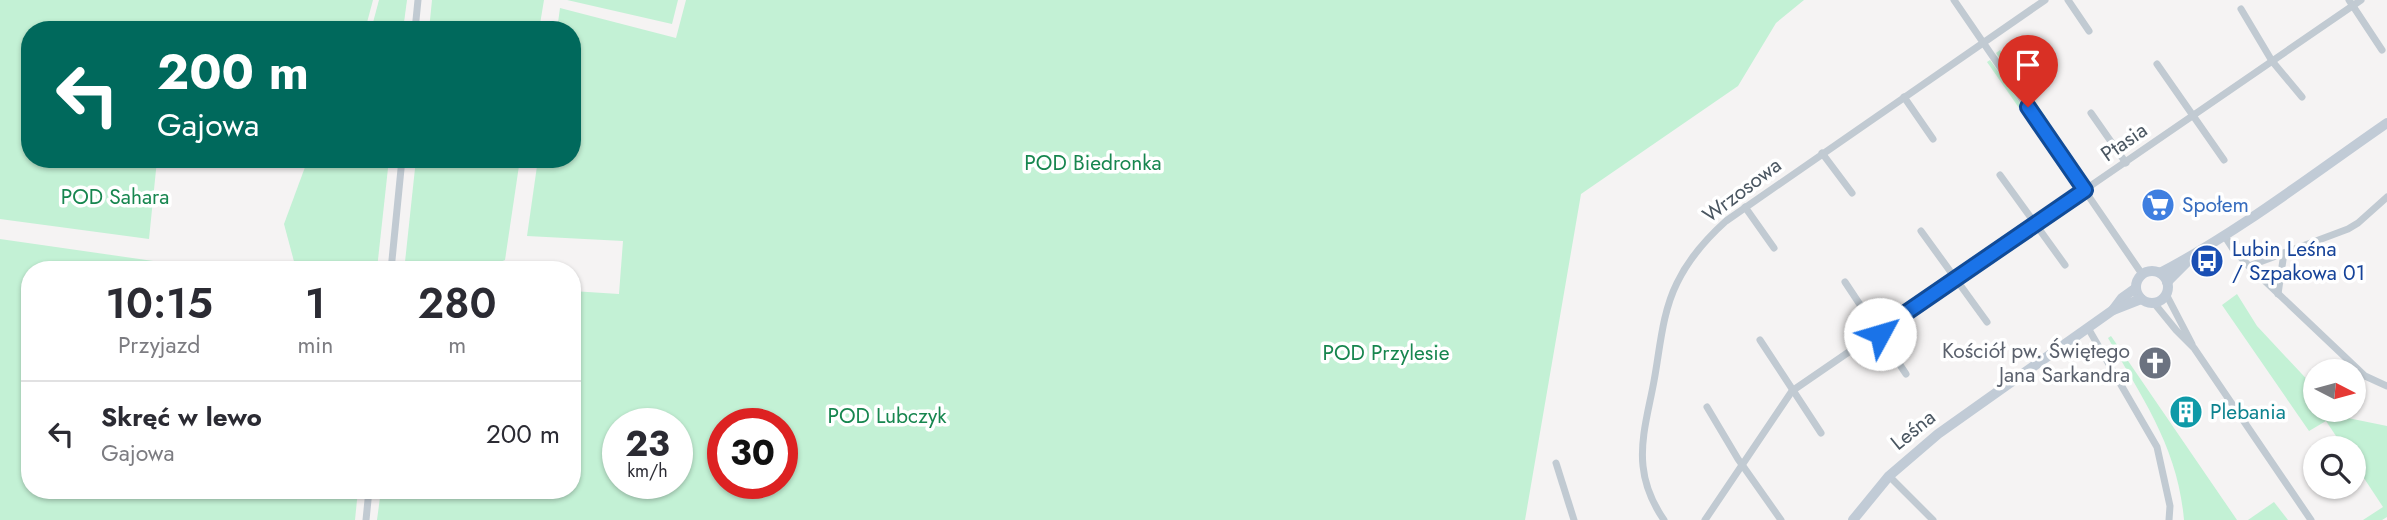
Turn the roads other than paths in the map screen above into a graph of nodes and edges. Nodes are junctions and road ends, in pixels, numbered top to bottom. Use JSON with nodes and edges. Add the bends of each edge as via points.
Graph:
{"nodes":[{"id":1,"x":418,"y":0,"type":"edge"},
{"id":2,"x":1954,"y":0,"type":"edge"},
{"id":3,"x":2045,"y":0,"type":"edge"},
{"id":4,"x":2068,"y":0,"type":"edge"},
{"id":5,"x":2361,"y":0,"type":"edge"},
{"id":6,"x":2351,"y":3,"type":"edge"},
{"id":7,"x":2241,"y":9,"type":"dead end"},
{"id":8,"x":416,"y":21,"type":"edge"},
{"id":9,"x":2090,"y":31,"type":"dead end"},
{"id":10,"x":1983,"y":43,"type":"junction"},
{"id":11,"x":2382,"y":50,"type":"dead end"},
{"id":12,"x":2272,"y":61,"type":"junction"},
{"id":13,"x":2157,"y":64,"type":"dead end"},
{"id":14,"x":1904,"y":97,"type":"junction"},
{"id":15,"x":2302,"y":97,"type":"dead end"},
{"id":16,"x":2091,"y":113,"type":"dead end"},
{"id":17,"x":2192,"y":115,"type":"junction"},
{"id":18,"x":2387,"y":123,"type":"edge"},
{"id":19,"x":1933,"y":139,"type":"dead end"},
{"id":20,"x":1822,"y":153,"type":"junction"},
{"id":21,"x":2224,"y":160,"type":"dead end"},
{"id":22,"x":2126,"y":163,"type":"junction"},
{"id":23,"x":401,"y":168,"type":"edge"},
{"id":24,"x":2000,"y":175,"type":"dead end"},
{"id":25,"x":2085,"y":190,"type":"junction"},
{"id":26,"x":1852,"y":193,"type":"dead end"},
{"id":27,"x":2387,"y":197,"type":"edge"},
{"id":28,"x":1745,"y":207,"type":"junction"},
{"id":29,"x":2036,"y":225,"type":"junction"},
{"id":30,"x":1921,"y":231,"type":"dead end"},
{"id":31,"x":2224,"y":235,"type":"junction"},
{"id":32,"x":1774,"y":248,"type":"dead end"},
{"id":33,"x":2284,"y":253,"type":"junction"},
{"id":34,"x":392,"y":261,"type":"edge"},
{"id":35,"x":2065,"y":265,"type":"dead end"},
{"id":36,"x":2249,"y":266,"type":"junction"},
{"id":37,"x":2142,"y":274,"type":"junction"},
{"id":38,"x":2163,"y":277,"type":"junction"},
{"id":39,"x":1957,"y":280,"type":"junction"},
{"id":40,"x":1845,"y":282,"type":"dead end"},
{"id":41,"x":2136,"y":288,"type":"junction"},
{"id":42,"x":2166,"y":294,"type":"junction"},
{"id":43,"x":2278,"y":294,"type":"junction"},
{"id":44,"x":2141,"y":299,"type":"junction"},
{"id":45,"x":2154,"y":303,"type":"junction"},
{"id":46,"x":2113,"y":310,"type":"junction"},
{"id":47,"x":1987,"y":322,"type":"dead end"},
{"id":48,"x":2088,"y":328,"type":"junction"},
{"id":49,"x":1878,"y":332,"type":"junction"},
{"id":50,"x":1760,"y":340,"type":"dead end"},
{"id":51,"x":2194,"y":348,"type":"junction"},
{"id":52,"x":1906,"y":374,"type":"dead end"},
{"id":53,"x":2387,"y":386,"type":"edge"},
{"id":54,"x":1792,"y":391,"type":"junction"},
{"id":55,"x":1707,"y":407,"type":"dead end"},
{"id":56,"x":1821,"y":433,"type":"dead end"},
{"id":57,"x":1556,"y":463,"type":"dead end"},
{"id":58,"x":1742,"y":464,"type":"junction"},
{"id":59,"x":1889,"y":476,"type":"junction"},
{"id":60,"x":368,"y":499,"type":"edge"},
{"id":61,"x":2311,"y":519,"type":"edge"},
{"id":62,"x":366,"y":520,"type":"edge"},
{"id":63,"x":1574,"y":520,"type":"edge"},
{"id":64,"x":1664,"y":520,"type":"edge"},
{"id":65,"x":1705,"y":520,"type":"edge"},
{"id":66,"x":1781,"y":520,"type":"edge"},
{"id":67,"x":1853,"y":520,"type":"edge"},
{"id":68,"x":1933,"y":520,"type":"edge"},
{"id":69,"x":2169,"y":520,"type":"edge"}],
"edges":[{"from":1,"to":8,"type":"street"},
{"from":2,"to":10,"type":"street"},
{"from":3,"to":10,"type":"street","name":"Wrzosowa"},
{"from":4,"to":9,"type":"street"},
{"from":5,"to":6,"type":"street","name":"Ptasia"},
{"from":6,"to":11,"type":"street"},
{"from":6,"to":12,"type":"street","name":"Ptasia"},
{"from":7,"to":12,"type":"street"},
{"from":10,"to":14,"type":"street","name":"Wrzosowa"},
{"from":10,"to":25,"type":"street"},
{"from":12,"to":15,"type":"street"},
{"from":12,"to":17,"type":"street","name":"Ptasia"},
{"from":13,"to":17,"type":"street"},
{"from":14,"to":19,"type":"street"},
{"from":14,"to":20,"type":"street","name":"Wrzosowa"},
{"from":16,"to":22,"type":"street"},
{"from":17,"to":21,"type":"street"},
{"from":17,"to":22,"type":"street","name":"Ptasia"},
{"from":18,"to":31,"type":"street"},
{"from":20,"to":26,"type":"street"},
{"from":20,"to":28,"type":"street","name":"Wrzosowa"},
{"from":22,"to":25,"type":"street","name":"Ptasia"},
{"from":23,"to":34,"type":"street"},
{"from":24,"to":29,"type":"street"},
{"from":25,"to":29,"type":"street","name":"Ptasia"},
{"from":25,"to":37,"type":"street"},
{"from":27,"to":33,"type":"street","via":[[2348,229]]},
{"from":28,"to":32,"type":"street"},
{"from":28,"to":64,"type":"street","name":"Wrzosowa","via":[[1708,237],[1692,257],[1666,314],[1643,452],[1649,492]]},
{"from":29,"to":35,"type":"street"},
{"from":29,"to":39,"type":"street","name":"Ptasia"},
{"from":30,"to":39,"type":"street"},
{"from":31,"to":36,"type":"street"},
{"from":31,"to":38,"type":"street"},
{"from":33,"to":36,"type":"street"},
{"from":33,"to":43,"type":"street"},
{"from":36,"to":43,"type":"street"},
{"from":37,"to":38,"type":"street","via":[[2151,271]]},
{"from":37,"to":41,"type":"street"},
{"from":38,"to":42,"type":"street"},
{"from":39,"to":47,"type":"street"},
{"from":39,"to":49,"type":"street","name":"Ptasia"},
{"from":40,"to":49,"type":"street"},
{"from":41,"to":44,"type":"street"},
{"from":41,"to":46,"type":"street","name":"Leśna"},
{"from":42,"to":45,"type":"street"},
{"from":42,"to":51,"type":"street"},
{"from":43,"to":53,"type":"street","via":[[2365,376]]},
{"from":44,"to":45,"type":"street"},
{"from":44,"to":46,"type":"street","name":"Leśna"},
{"from":45,"to":51,"type":"street"},
{"from":46,"to":48,"type":"street","name":"Leśna"},
{"from":48,"to":59,"type":"street","name":"Leśna","via":[[1938,434]]},
{"from":48,"to":69,"type":"street","via":[[2157,447]]},
{"from":49,"to":52,"type":"street"},
{"from":49,"to":54,"type":"street","name":"Ptasia"},
{"from":50,"to":54,"type":"street"},
{"from":51,"to":61,"type":"street"},
{"from":54,"to":56,"type":"street"},
{"from":54,"to":58,"type":"street","name":"Ptasia"},
{"from":55,"to":58,"type":"street"},
{"from":57,"to":63,"type":"street"},
{"from":58,"to":65,"type":"street","name":"Ptasia"},
{"from":58,"to":66,"type":"street"},
{"from":59,"to":67,"type":"street","name":"Leśna"},
{"from":59,"to":68,"type":"street"},
{"from":60,"to":62,"type":"street"}]}
